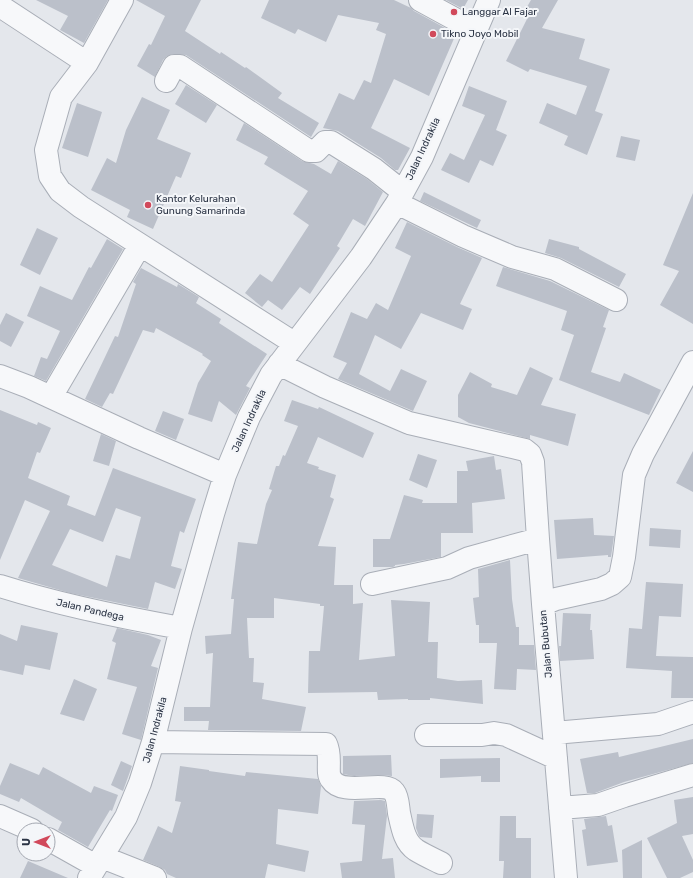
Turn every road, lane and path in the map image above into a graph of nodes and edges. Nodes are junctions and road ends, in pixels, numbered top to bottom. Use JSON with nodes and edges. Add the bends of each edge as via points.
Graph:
{"nodes":[{"id":1,"x":122,"y":0,"type":"edge"},
{"id":2,"x":420,"y":0,"type":"edge"},
{"id":3,"x":489,"y":0,"type":"edge"},
{"id":4,"x":0,"y":6,"type":"edge"},
{"id":5,"x":475,"y":30,"type":"junction"},
{"id":6,"x":87,"y":63,"type":"junction"},
{"id":7,"x":166,"y":82,"type":"dead end"},
{"id":8,"x":400,"y":198,"type":"junction"},
{"id":9,"x":140,"y":245,"type":"junction"},
{"id":10,"x":616,"y":300,"type":"dead end"},
{"id":11,"x":294,"y":343,"type":"junction"},
{"id":12,"x":693,"y":362,"type":"edge"},
{"id":13,"x":279,"y":364,"type":"junction"},
{"id":14,"x":0,"y":376,"type":"edge"},
{"id":15,"x":51,"y":397,"type":"junction"},
{"id":16,"x":225,"y":475,"type":"junction"},
{"id":17,"x":538,"y":539,"type":"junction"},
{"id":18,"x":372,"y":584,"type":"dead end"},
{"id":19,"x":0,"y":586,"type":"edge"},
{"id":20,"x":543,"y":604,"type":"junction"},
{"id":21,"x":181,"y":628,"type":"junction"},
{"id":22,"x":693,"y":712,"type":"edge"},
{"id":23,"x":554,"y":733,"type":"junction"},
{"id":24,"x":426,"y":735,"type":"dead end"},
{"id":25,"x":153,"y":742,"type":"junction"},
{"id":26,"x":556,"y":758,"type":"junction"},
{"id":27,"x":693,"y":776,"type":"edge"},
{"id":28,"x":560,"y":808,"type":"junction"},
{"id":29,"x":0,"y":816,"type":"edge"},
{"id":30,"x":16,"y":823,"type":"edge"},
{"id":31,"x":56,"y":844,"type":"edge"},
{"id":32,"x":441,"y":863,"type":"dead end"},
{"id":33,"x":96,"y":867,"type":"edge"},
{"id":34,"x":155,"y":878,"type":"edge"},
{"id":35,"x":566,"y":878,"type":"edge"}],
"edges":[{"from":1,"to":6,"type":"street"},
{"from":2,"to":5,"type":"street"},
{"from":3,"to":5,"type":"street","name":"Jalan Indrakila"},
{"from":4,"to":6,"type":"street"},
{"from":5,"to":8,"type":"street","name":"Jalan Indrakila","via":[[422,157]]},
{"from":6,"to":9,"type":"street","via":[[61,97],[46,150],[50,176],[60,191]]},
{"from":7,"to":8,"type":"street","via":[[174,66],[180,66],[309,151],[316,151],[325,142],[331,142],[374,169]]},
{"from":8,"to":10,"type":"street","via":[[463,236],[512,257],[555,269]]},
{"from":8,"to":11,"type":"street","name":"Jalan Indrakila","via":[[361,257]]},
{"from":9,"to":11,"type":"street"},
{"from":9,"to":15,"type":"street"},
{"from":11,"to":13,"type":"street","name":"Jalan Indrakila"},
{"from":12,"to":20,"type":"street","name":"Jalan Bubutan","via":[[642,454],[634,475],[620,577],[601,589]]},
{"from":13,"to":16,"type":"street","name":"Jalan Indrakila","via":[[249,417]]},
{"from":13,"to":17,"type":"street","via":[[324,387],[408,423],[525,450],[533,462]]},
{"from":14,"to":15,"type":"street"},
{"from":15,"to":16,"type":"street"},
{"from":16,"to":21,"type":"street","name":"Jalan Indrakila"},
{"from":17,"to":18,"type":"street","via":[[469,558],[447,568]]},
{"from":17,"to":20,"type":"street"},
{"from":19,"to":21,"type":"street","name":"Jalan Pandega","via":[[97,612]]},
{"from":20,"to":23,"type":"street","name":"Jalan Bubutan"},
{"from":21,"to":25,"type":"street","name":"Jalan Indrakila"},
{"from":22,"to":23,"type":"street","via":[[658,724]]},
{"from":23,"to":26,"type":"street","name":"Jalan Bubutan"},
{"from":24,"to":26,"type":"street","via":[[506,735]]},
{"from":25,"to":32,"type":"street","via":[[326,744],[330,750],[329,775],[332,781],[351,788],[391,789],[397,797],[403,832],[410,843],[416,850]]},
{"from":25,"to":33,"type":"street","name":"Jalan Indrakila","via":[[126,817]]},
{"from":26,"to":28,"type":"street","name":"Jalan Bubutan"},
{"from":27,"to":28,"type":"street","via":[[598,805]]},
{"from":28,"to":35,"type":"street","name":"Jalan Bubutan"},
{"from":29,"to":30,"type":"street"},
{"from":31,"to":33,"type":"street"},
{"from":33,"to":34,"type":"street"}]}
